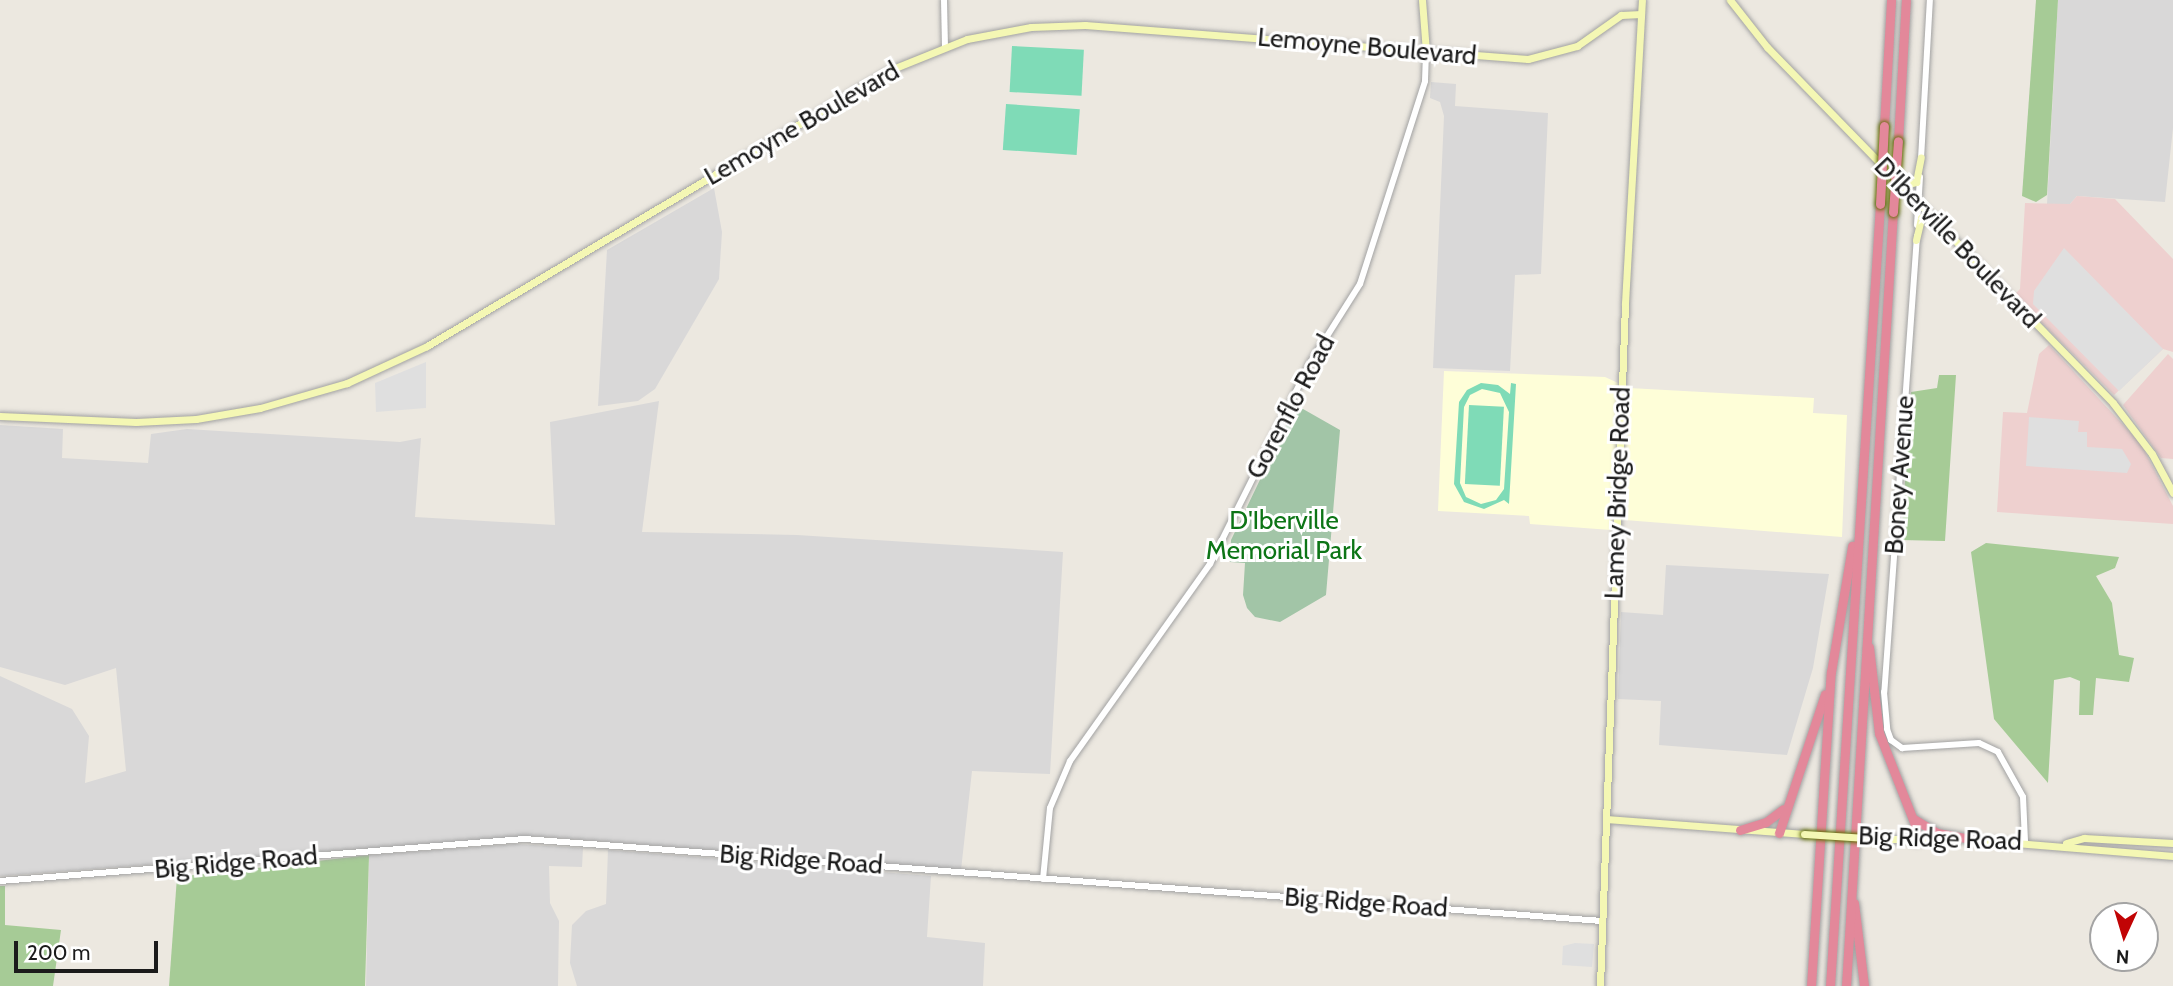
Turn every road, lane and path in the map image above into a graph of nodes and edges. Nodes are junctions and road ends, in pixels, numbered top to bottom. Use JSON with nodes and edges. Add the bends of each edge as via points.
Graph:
{"nodes":[{"id":1,"x":944,"y":0,"type":"edge"},
{"id":2,"x":1422,"y":0,"type":"edge"},
{"id":3,"x":1642,"y":0,"type":"edge"},
{"id":4,"x":1731,"y":0,"type":"edge"},
{"id":5,"x":1891,"y":0,"type":"edge"},
{"id":6,"x":1906,"y":0,"type":"edge"},
{"id":7,"x":1930,"y":0,"type":"edge"},
{"id":8,"x":1641,"y":14,"type":"junction"},
{"id":9,"x":945,"y":46,"type":"junction"},
{"id":10,"x":1426,"y":52,"type":"junction"},
{"id":11,"x":1921,"y":156,"type":"junction"},
{"id":12,"x":1901,"y":186,"type":"junction"},
{"id":13,"x":1918,"y":203,"type":"junction"},
{"id":14,"x":1933,"y":218,"type":"junction"},
{"id":15,"x":1916,"y":240,"type":"junction"},
{"id":16,"x":0,"y":416,"type":"edge"},
{"id":17,"x":2173,"y":493,"type":"edge"},
{"id":18,"x":1859,"y":512,"type":"junction"},
{"id":19,"x":1867,"y":622,"type":"junction"},
{"id":20,"x":1831,"y":672,"type":"junction"},
{"id":21,"x":1784,"y":808,"type":"junction"},
{"id":22,"x":1911,"y":816,"type":"junction"},
{"id":23,"x":1606,"y":819,"type":"junction"},
{"id":24,"x":1740,"y":830,"type":"junction"},
{"id":25,"x":1779,"y":833,"type":"junction"},
{"id":26,"x":1970,"y":839,"type":"junction"},
{"id":27,"x":1916,"y":841,"type":"junction"},
{"id":28,"x":2025,"y":841,"type":"junction"},
{"id":29,"x":2173,"y":843,"type":"edge"},
{"id":30,"x":2066,"y":844,"type":"junction"},
{"id":31,"x":2170,"y":856,"type":"edge"},
{"id":32,"x":1851,"y":873,"type":"junction"},
{"id":33,"x":1043,"y":879,"type":"junction"},
{"id":34,"x":0,"y":881,"type":"edge"},
{"id":35,"x":1602,"y":921,"type":"junction"},
{"id":36,"x":1600,"y":986,"type":"edge"},
{"id":37,"x":1811,"y":986,"type":"edge"},
{"id":38,"x":1830,"y":986,"type":"edge"},
{"id":39,"x":1846,"y":986,"type":"edge"},
{"id":40,"x":1864,"y":986,"type":"edge"}],
"edges":[{"from":1,"to":9,"type":"street"},
{"from":2,"to":10,"type":"main road","name":"Gorenflo Road"},
{"from":3,"to":8,"type":"main road","name":"Lamey Bridge Road"},
{"from":4,"to":12,"type":"main road","name":"D'Iberville Boulevard","via":[[1767,47]]},
{"from":5,"to":18,"type":"highway","bridge":true},
{"from":6,"to":19,"type":"highway","bridge":true},
{"from":7,"to":11,"type":"street","name":"Boney Avenue"},
{"from":8,"to":10,"type":"main road","name":"Lemoyne Boulevard","via":[[1617,17],[1577,46],[1545,57]]},
{"from":8,"to":23,"type":"main road","name":"Lamey Bridge Road"},
{"from":9,"to":10,"type":"main road","name":"Lemoyne Boulevard","via":[[1004,31],[1085,25]]},
{"from":9,"to":16,"type":"main road","name":"Lemoyne Boulevard","via":[[890,71],[427,346],[347,383],[260,408],[196,419],[125,422]]},
{"from":10,"to":33,"type":"street","name":"Gorenflo Road","via":[[1423,86],[1355,295],[1310,362],[1210,564],[1080,743],[1056,788]]},
{"from":11,"to":12,"type":"main road","via":[[1916,182]]},
{"from":11,"to":13,"type":"street","name":"Boney Avenue"},
{"from":12,"to":13,"type":"main road","name":"D'Iberville Boulevard"},
{"from":13,"to":14,"type":"main road","name":"D'Iberville Boulevard"},
{"from":13,"to":15,"type":"street","name":"Boney Avenue"},
{"from":14,"to":15,"type":"main road","via":[[1921,218]]},
{"from":14,"to":17,"type":"main road","name":"D'Iberville Boulevard","via":[[2113,403],[2152,454]]},
{"from":15,"to":28,"type":"street","name":"Boney Avenue","via":[[1885,683],[1887,729],[1891,740],[1902,748],[1979,743],[1998,752],[2023,797]]},
{"from":18,"to":20,"type":"highway"},
{"from":18,"to":38,"type":"highway"},
{"from":19,"to":22,"type":"highway","via":[[1879,733]]},
{"from":19,"to":32,"type":"highway"},
{"from":20,"to":21,"type":"highway"},
{"from":20,"to":37,"type":"highway"},
{"from":21,"to":24,"type":"highway","via":[[1766,822]]},
{"from":21,"to":25,"type":"highway"},
{"from":22,"to":26,"type":"highway","via":[[1928,830]]},
{"from":22,"to":27,"type":"highway"},
{"from":23,"to":24,"type":"main road","name":"Big Ridge Road"},
{"from":23,"to":35,"type":"main road","name":"Lamey Bridge Road"},
{"from":24,"to":25,"type":"main road","name":"Big Ridge Road"},
{"from":25,"to":27,"type":"main road","name":"Big Ridge Road","bridge":true},
{"from":26,"to":27,"type":"main road","name":"Big Ridge Road"},
{"from":26,"to":28,"type":"main road","name":"Big Ridge Road"},
{"from":28,"to":30,"type":"main road","name":"Big Ridge Road"},
{"from":29,"to":30,"type":"main road","name":"Big Ridge Road","via":[[2084,838]]},
{"from":30,"to":31,"type":"main road","name":"Big Ridge Road"},
{"from":32,"to":39,"type":"highway"},
{"from":32,"to":40,"type":"highway"},
{"from":33,"to":34,"type":"street","name":"Big Ridge Road","via":[[524,839]]},
{"from":33,"to":35,"type":"street","name":"Big Ridge Road"},
{"from":35,"to":36,"type":"main road","name":"Lamey Bridge Road"}]}
